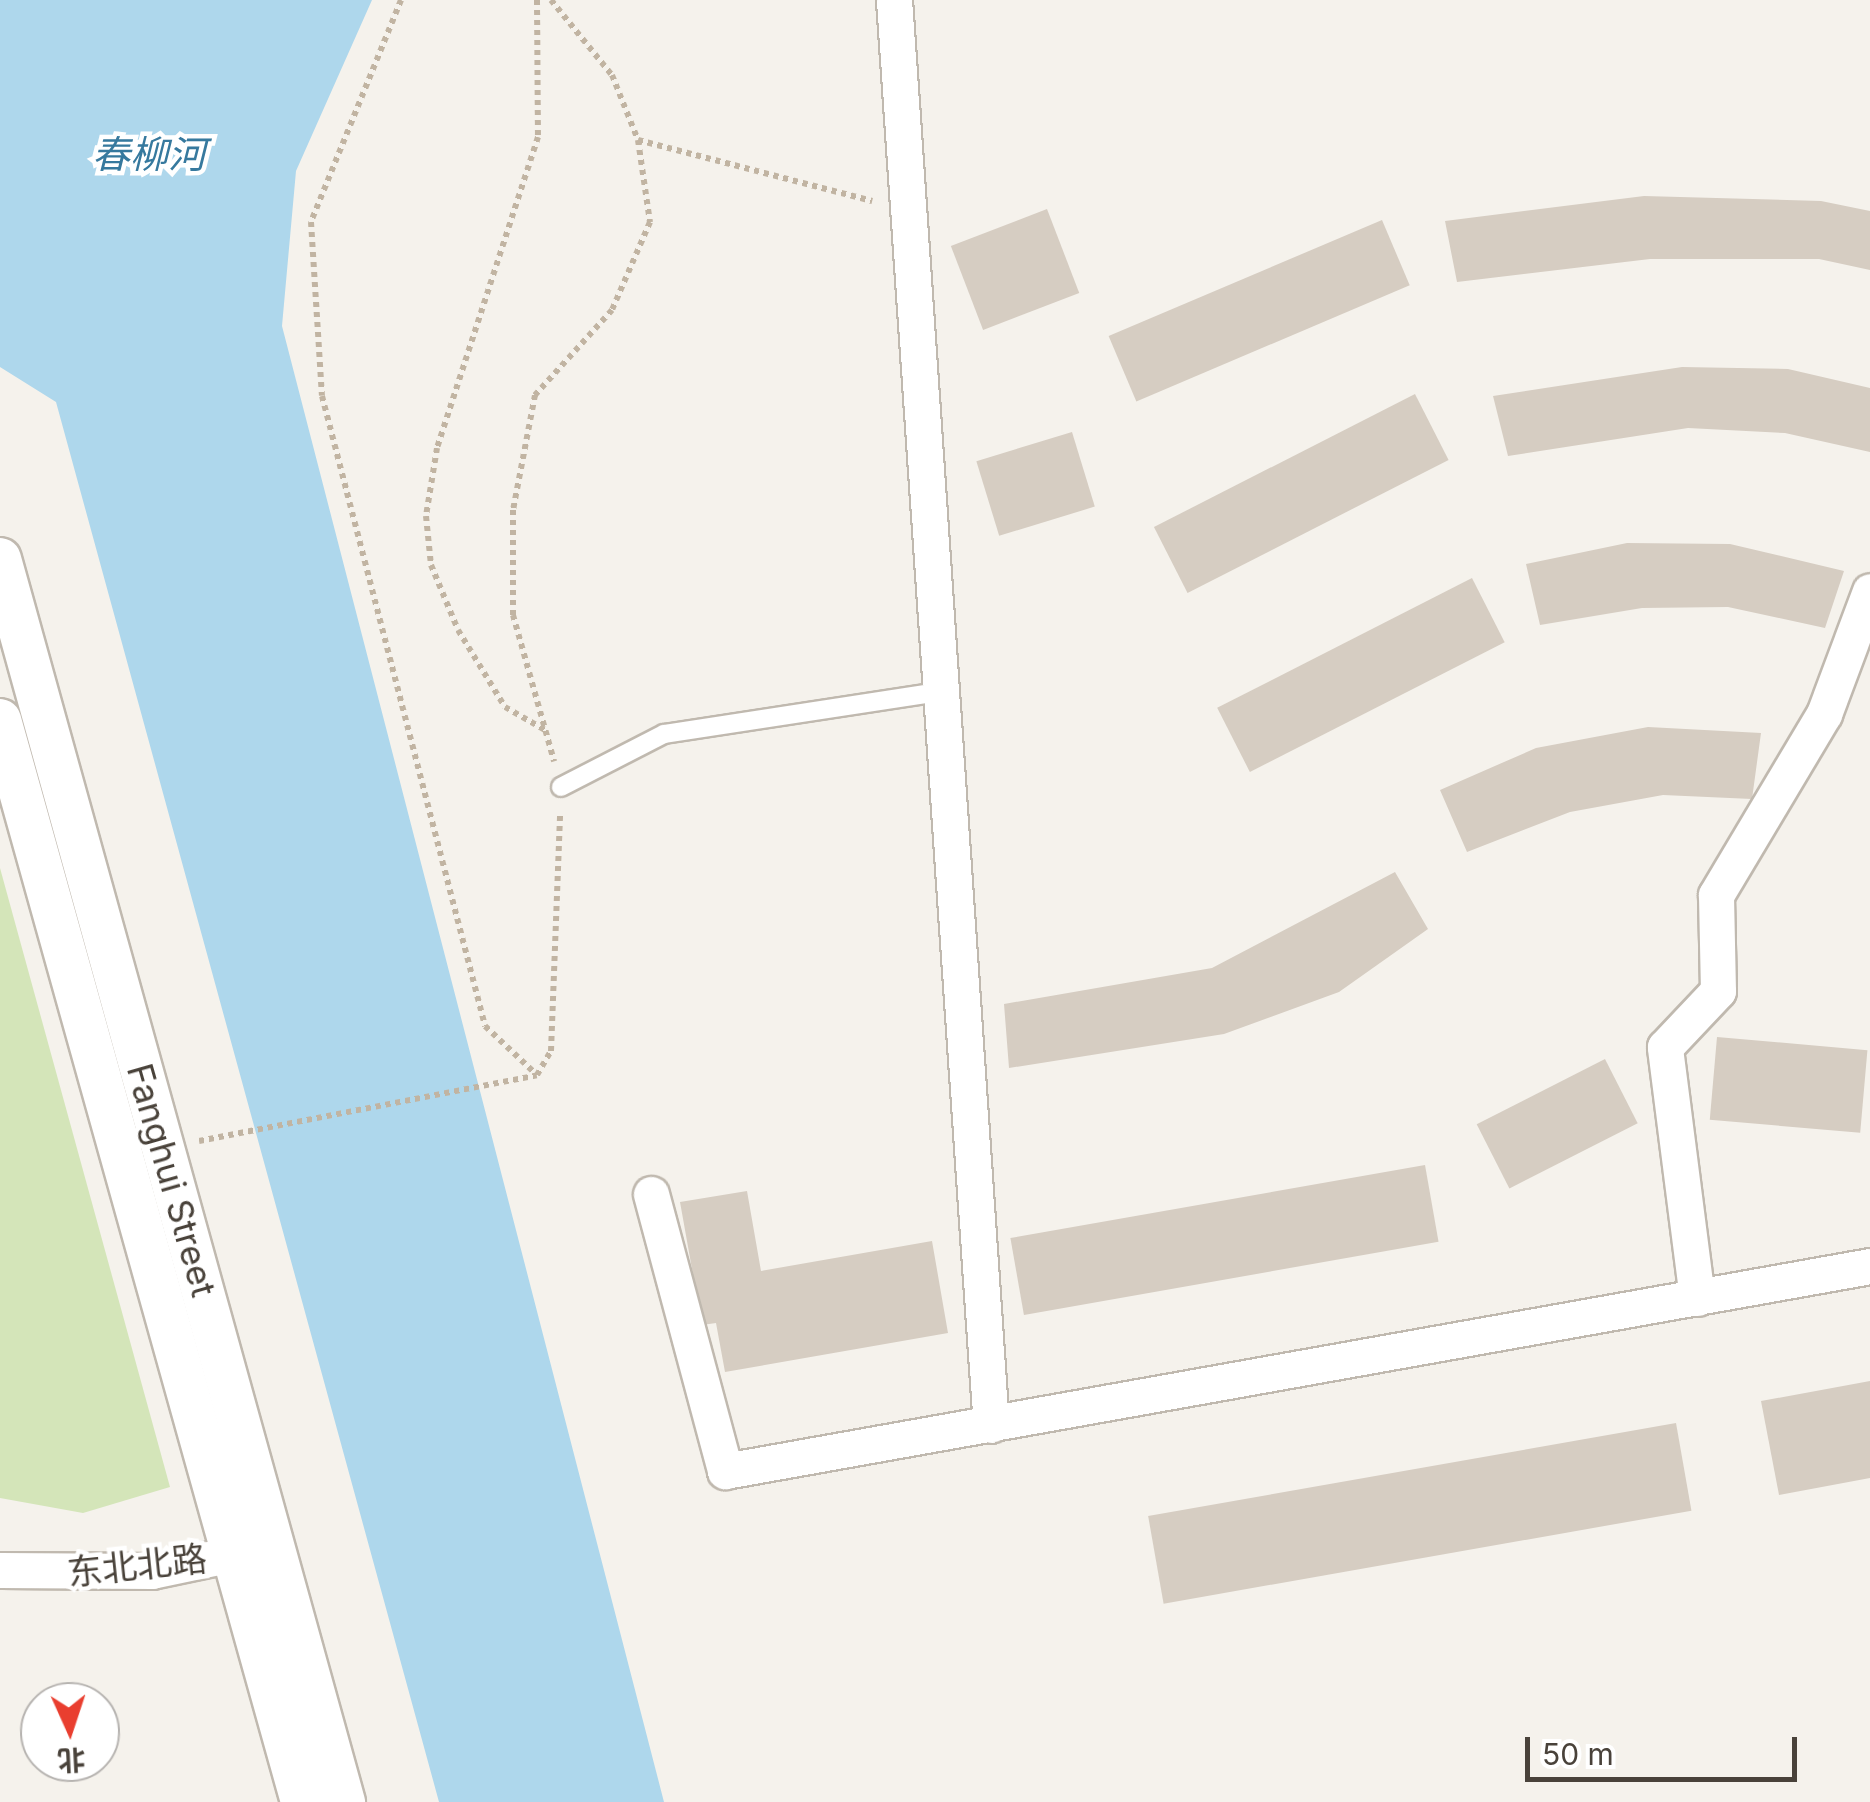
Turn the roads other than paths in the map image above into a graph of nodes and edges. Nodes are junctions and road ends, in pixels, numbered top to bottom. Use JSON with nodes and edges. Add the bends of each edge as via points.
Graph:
{"nodes":[{"id":1,"x":894,"y":0,"type":"edge"},
{"id":2,"x":0,"y":559,"type":"edge"},
{"id":3,"x":1870,"y":591,"type":"edge"},
{"id":4,"x":938,"y":692,"type":"junction"},
{"id":5,"x":0,"y":720,"type":"edge"},
{"id":6,"x":561,"y":787,"type":"road end"},
{"id":7,"x":651,"y":1194,"type":"dead end"},
{"id":8,"x":1870,"y":1266,"type":"edge"},
{"id":9,"x":1697,"y":1298,"type":"junction"},
{"id":10,"x":991,"y":1425,"type":"junction"},
{"id":11,"x":253,"y":1550,"type":"junction"},
{"id":12,"x":0,"y":1570,"type":"edge"},
{"id":13,"x":302,"y":1802,"type":"edge"},
{"id":14,"x":344,"y":1802,"type":"edge"}],
"edges":[{"from":1,"to":4,"type":"street"},
{"from":2,"to":11,"type":"street","name":"Fanghui Street"},
{"from":3,"to":9,"type":"street","via":[[1824,714],[1716,894],[1718,991],[1665,1047]]},
{"from":4,"to":6,"type":"lane","via":[[664,734]]},
{"from":4,"to":10,"type":"street"},
{"from":5,"to":11,"type":"street","name":"Fanghui Street"},
{"from":7,"to":10,"type":"street","via":[[726,1471]]},
{"from":8,"to":9,"type":"street"},
{"from":9,"to":10,"type":"street"},
{"from":11,"to":12,"type":"street","name":"东北北路","via":[[152,1571]]},
{"from":11,"to":13,"type":"street","name":"Fanghui Street"},
{"from":11,"to":14,"type":"street","name":"Fanghui Street"}]}
